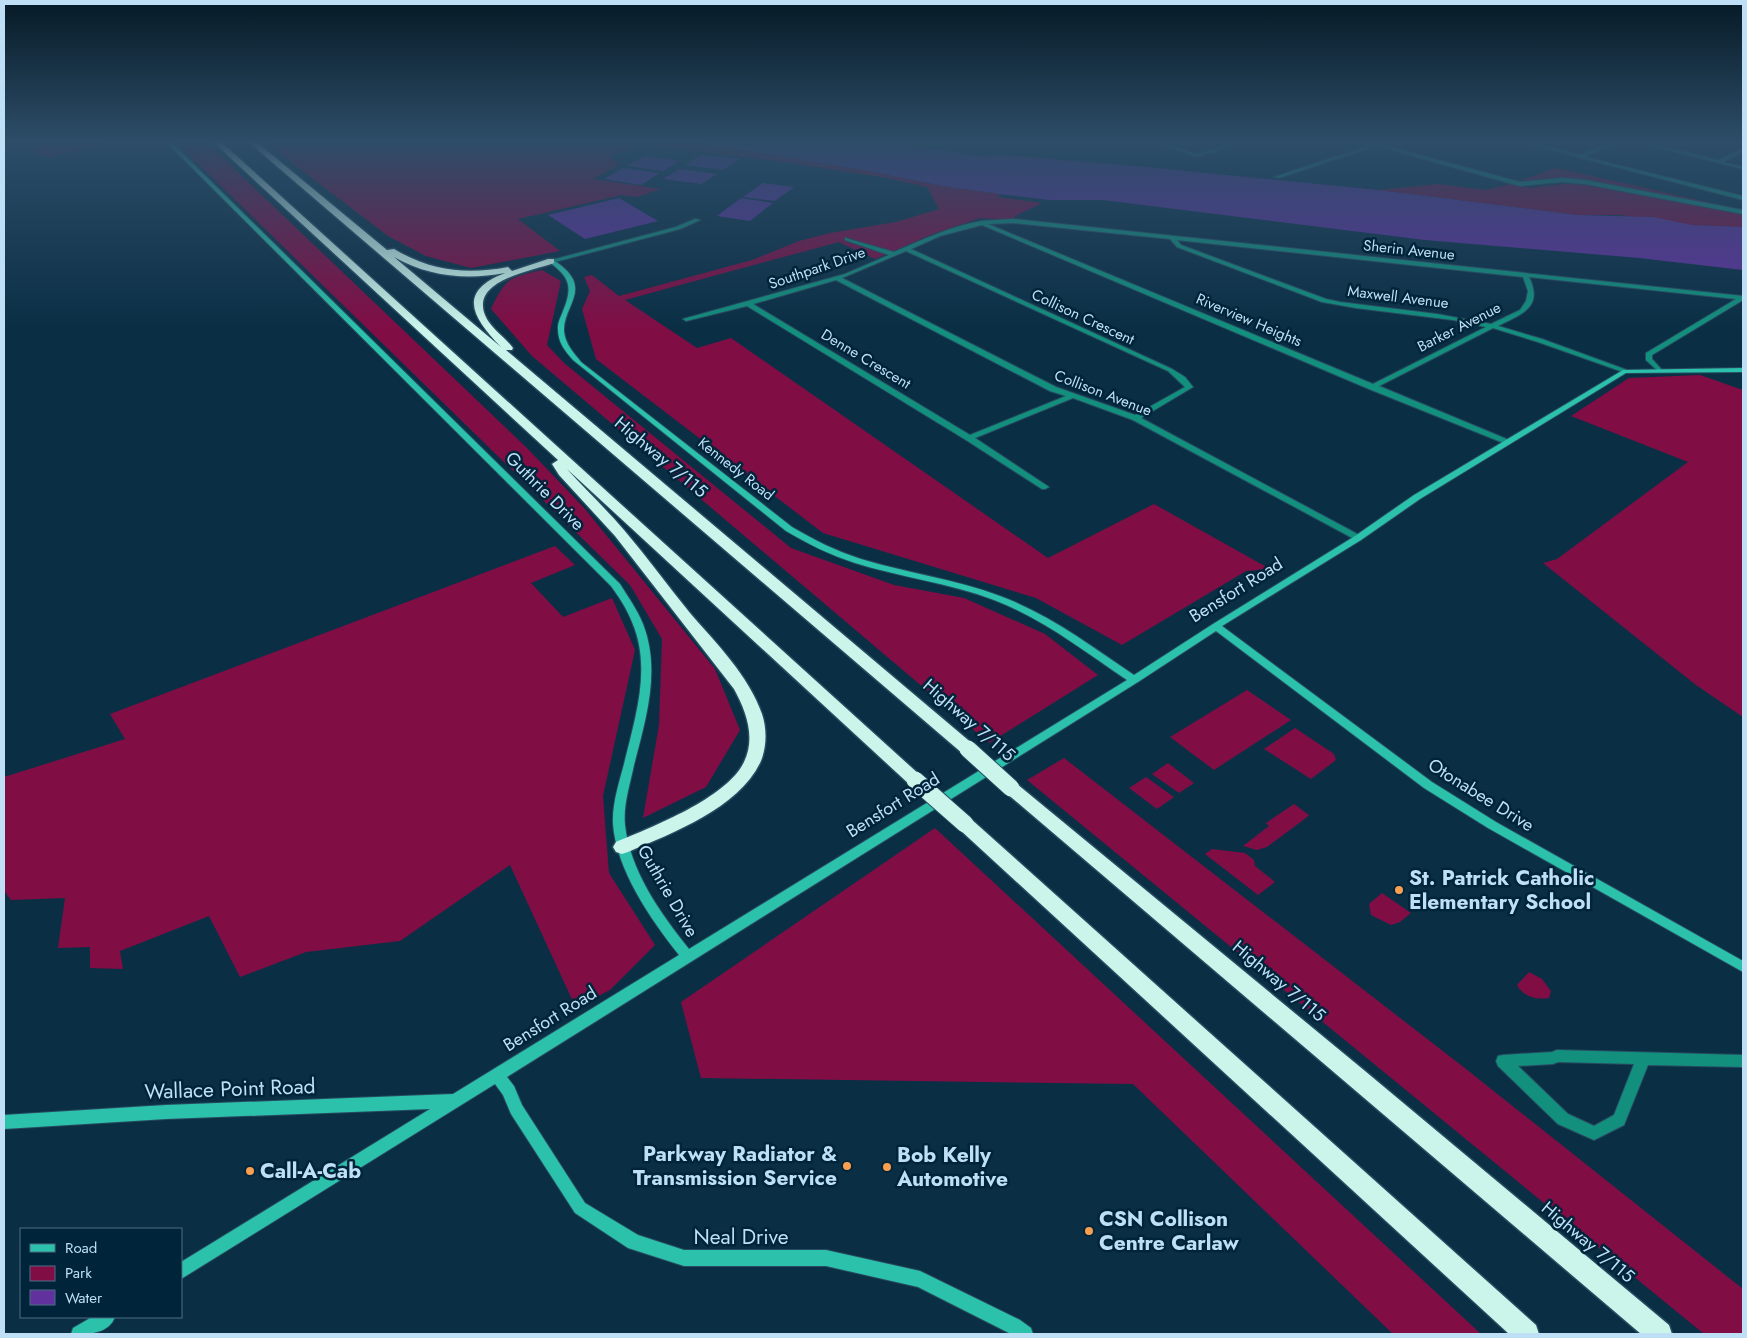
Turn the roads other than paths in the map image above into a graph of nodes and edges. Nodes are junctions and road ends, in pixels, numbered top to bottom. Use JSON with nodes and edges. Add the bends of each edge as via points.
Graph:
{"nodes":[{"id":1,"x":229,"y":202,"type":"edge"},
{"id":2,"x":282,"y":202,"type":"edge"},
{"id":3,"x":325,"y":202,"type":"edge"},
{"id":4,"x":1693,"y":202,"type":"edge"},
{"id":5,"x":1743,"y":212,"type":"edge"},
{"id":6,"x":340,"y":215,"type":"junction"},
{"id":7,"x":697,"y":220,"type":"dead end"},
{"id":8,"x":982,"y":224,"type":"junction"},
{"id":9,"x":1172,"y":238,"type":"junction"},
{"id":10,"x":847,"y":239,"type":"dead end"},
{"id":11,"x":906,"y":249,"type":"junction"},
{"id":12,"x":893,"y":254,"type":"junction"},
{"id":13,"x":551,"y":261,"type":"junction"},
{"id":14,"x":1525,"y":275,"type":"junction"},
{"id":15,"x":836,"y":278,"type":"junction"},
{"id":16,"x":1743,"y":298,"type":"edge"},
{"id":17,"x":748,"y":304,"type":"junction"},
{"id":18,"x":686,"y":319,"type":"dead end"},
{"id":19,"x":1490,"y":326,"type":"junction"},
{"id":20,"x":1659,"y":370,"type":"junction"},
{"id":21,"x":1743,"y":370,"type":"edge"},
{"id":22,"x":1625,"y":371,"type":"junction"},
{"id":23,"x":1372,"y":387,"type":"junction"},
{"id":24,"x":1072,"y":396,"type":"junction"},
{"id":25,"x":576,"y":416,"type":"junction"},
{"id":26,"x":1136,"y":418,"type":"junction"},
{"id":27,"x":969,"y":438,"type":"junction"},
{"id":28,"x":1506,"y":442,"type":"junction"},
{"id":29,"x":550,"y":447,"type":"junction"},
{"id":30,"x":1045,"y":487,"type":"dead end"},
{"id":31,"x":1358,"y":538,"type":"junction"},
{"id":32,"x":1216,"y":626,"type":"junction"},
{"id":33,"x":1134,"y":680,"type":"junction"},
{"id":34,"x":622,"y":847,"type":"junction"},
{"id":35,"x":687,"y":956,"type":"junction"},
{"id":36,"x":1743,"y":968,"type":"edge"},
{"id":37,"x":1643,"y":1059,"type":"junction"},
{"id":38,"x":1743,"y":1061,"type":"edge"},
{"id":39,"x":498,"y":1076,"type":"junction"},
{"id":40,"x":458,"y":1102,"type":"junction"},
{"id":41,"x":4,"y":1122,"type":"edge"},
{"id":42,"x":182,"y":1270,"type":"edge"},
{"id":43,"x":106,"y":1318,"type":"edge"},
{"id":44,"x":79,"y":1334,"type":"edge"},
{"id":45,"x":1025,"y":1334,"type":"edge"},
{"id":46,"x":1527,"y":1334,"type":"edge"},
{"id":47,"x":1660,"y":1334,"type":"edge"}],
"edges":[{"from":1,"to":34,"type":"street","name":"Guthrie Drive","via":[[615,584],[638,623],[648,668],[622,798],[619,823]]},
{"from":2,"to":29,"type":"highway"},
{"from":3,"to":6,"type":"highway","name":"Highway 7/115"},
{"from":4,"to":5,"type":"street"},
{"from":6,"to":13,"type":"highway","via":[[404,259],[434,271],[469,275]]},
{"from":6,"to":25,"type":"highway","name":"Highway 7/115"},
{"from":7,"to":13,"type":"street","via":[[678,228]]},
{"from":8,"to":9,"type":"street","name":"Sherin Avenue","via":[[1013,221]]},
{"from":8,"to":11,"type":"street","name":"Southpark Drive","via":[[938,235]]},
{"from":8,"to":23,"type":"street","name":"Riverview Heights"},
{"from":9,"to":14,"type":"street","name":"Sherin Avenue"},
{"from":9,"to":19,"type":"street","name":"Maxwell Avenue","via":[[1179,246],[1324,300]]},
{"from":10,"to":12,"type":"street"},
{"from":11,"to":12,"type":"street","name":"Southpark Drive"},
{"from":11,"to":26,"type":"street","name":"Collison Crescent","via":[[1170,370],[1190,387]]},
{"from":12,"to":15,"type":"street","name":"Southpark Drive"},
{"from":13,"to":25,"type":"highway","via":[[495,281],[480,294],[477,307],[484,322]]},
{"from":13,"to":33,"type":"street","name":"Kennedy Road","via":[[572,280],[573,292],[561,324],[561,334],[568,351],[789,529],[854,561],[1003,600],[1051,623]]},
{"from":14,"to":16,"type":"street","name":"Sherin Avenue"},
{"from":14,"to":19,"type":"street","name":"Barker Avenue","via":[[1533,292],[1532,299],[1522,311]]},
{"from":15,"to":17,"type":"street","name":"Southpark Drive"},
{"from":15,"to":24,"type":"street","name":"Collison Avenue"},
{"from":16,"to":20,"type":"street","via":[[1648,354],[1649,360]]},
{"from":17,"to":18,"type":"street","name":"Southpark Drive"},
{"from":17,"to":27,"type":"street","name":"Denne Crescent"},
{"from":19,"to":22,"type":"street","name":"Maxwell Avenue"},
{"from":19,"to":23,"type":"street","name":"Barker Avenue"},
{"from":20,"to":21,"type":"street"},
{"from":20,"to":22,"type":"street"},
{"from":22,"to":28,"type":"street","name":"Bensfort Road"},
{"from":23,"to":28,"type":"street","name":"Riverview Heights"},
{"from":24,"to":26,"type":"street","name":"Collison Avenue"},
{"from":24,"to":27,"type":"street"},
{"from":25,"to":47,"type":"highway","name":"Highway 7/115","bridge":true,"via":[[1011,788]]},
{"from":26,"to":31,"type":"street","name":"Collison Avenue"},
{"from":27,"to":30,"type":"street","name":"Denne Crescent"},
{"from":28,"to":31,"type":"street","name":"Bensfort Road"},
{"from":29,"to":34,"type":"highway","via":[[563,472],[619,533],[722,662],[740,687],[757,727],[752,762],[744,777],[728,793]]},
{"from":29,"to":46,"type":"highway","bridge":true},
{"from":31,"to":32,"type":"street","name":"Bensfort Road"},
{"from":32,"to":33,"type":"street","name":"Bensfort Road"},
{"from":32,"to":36,"type":"street","name":"Otonabee Drive","via":[[1428,785]]},
{"from":33,"to":35,"type":"street","name":"Bensfort Road"},
{"from":34,"to":35,"type":"street","name":"Guthrie Drive","via":[[639,884],[672,939]]},
{"from":35,"to":39,"type":"street","name":"Bensfort Road"},
{"from":37,"to":37,"type":"street","via":[[1557,1056],[1503,1061],[1563,1119],[1594,1133],[1619,1120]]},
{"from":37,"to":38,"type":"street"},
{"from":39,"to":40,"type":"street","name":"Bensfort Road"},
{"from":39,"to":45,"type":"street","name":"Neal Drive","via":[[580,1208],[634,1242],[684,1258],[826,1258],[920,1279]]},
{"from":40,"to":41,"type":"street","name":"Wallace Point Road","via":[[166,1112]]},
{"from":40,"to":42,"type":"street","name":"Bensfort Road"},
{"from":43,"to":44,"type":"street"}]}
